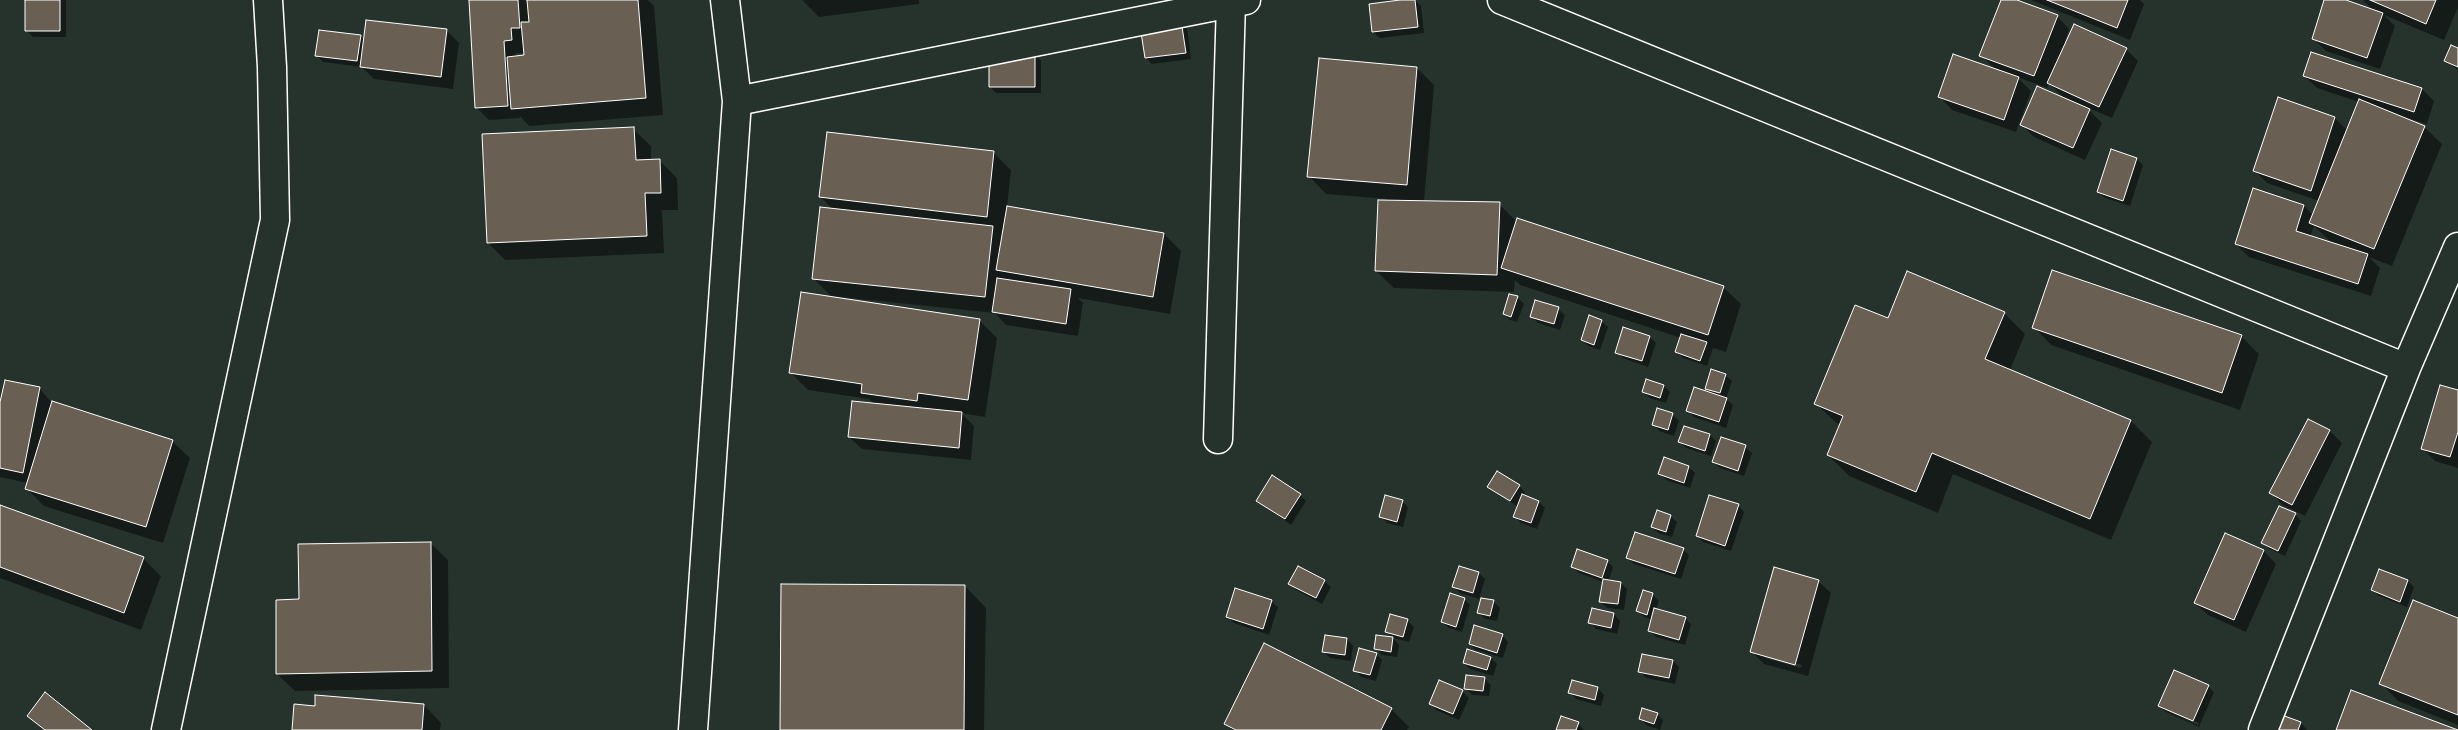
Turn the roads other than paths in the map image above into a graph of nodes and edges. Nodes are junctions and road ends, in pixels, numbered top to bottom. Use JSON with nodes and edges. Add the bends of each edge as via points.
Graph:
{"nodes":[{"id":1,"x":268,"y":0,"type":"edge"},
{"id":2,"x":725,"y":0,"type":"edge"},
{"id":3,"x":1502,"y":0,"type":"edge"},
{"id":4,"x":1238,"y":1,"type":"edge"},
{"id":5,"x":737,"y":101,"type":"junction"},
{"id":6,"x":2458,"y":247,"type":"edge"},
{"id":7,"x":2406,"y":368,"type":"junction"},
{"id":8,"x":1218,"y":439,"type":"dead end"},
{"id":9,"x":166,"y":730,"type":"edge"},
{"id":10,"x":693,"y":730,"type":"edge"},
{"id":11,"x":2263,"y":730,"type":"edge"}],
"edges":[{"from":1,"to":9,"type":"street","via":[[275,220]]},
{"from":2,"to":5,"type":"street"},
{"from":3,"to":7,"type":"street"},
{"from":4,"to":5,"type":"street"},
{"from":4,"to":8,"type":"street"},
{"from":5,"to":10,"type":"street"},
{"from":6,"to":7,"type":"street"},
{"from":7,"to":11,"type":"street"}]}
